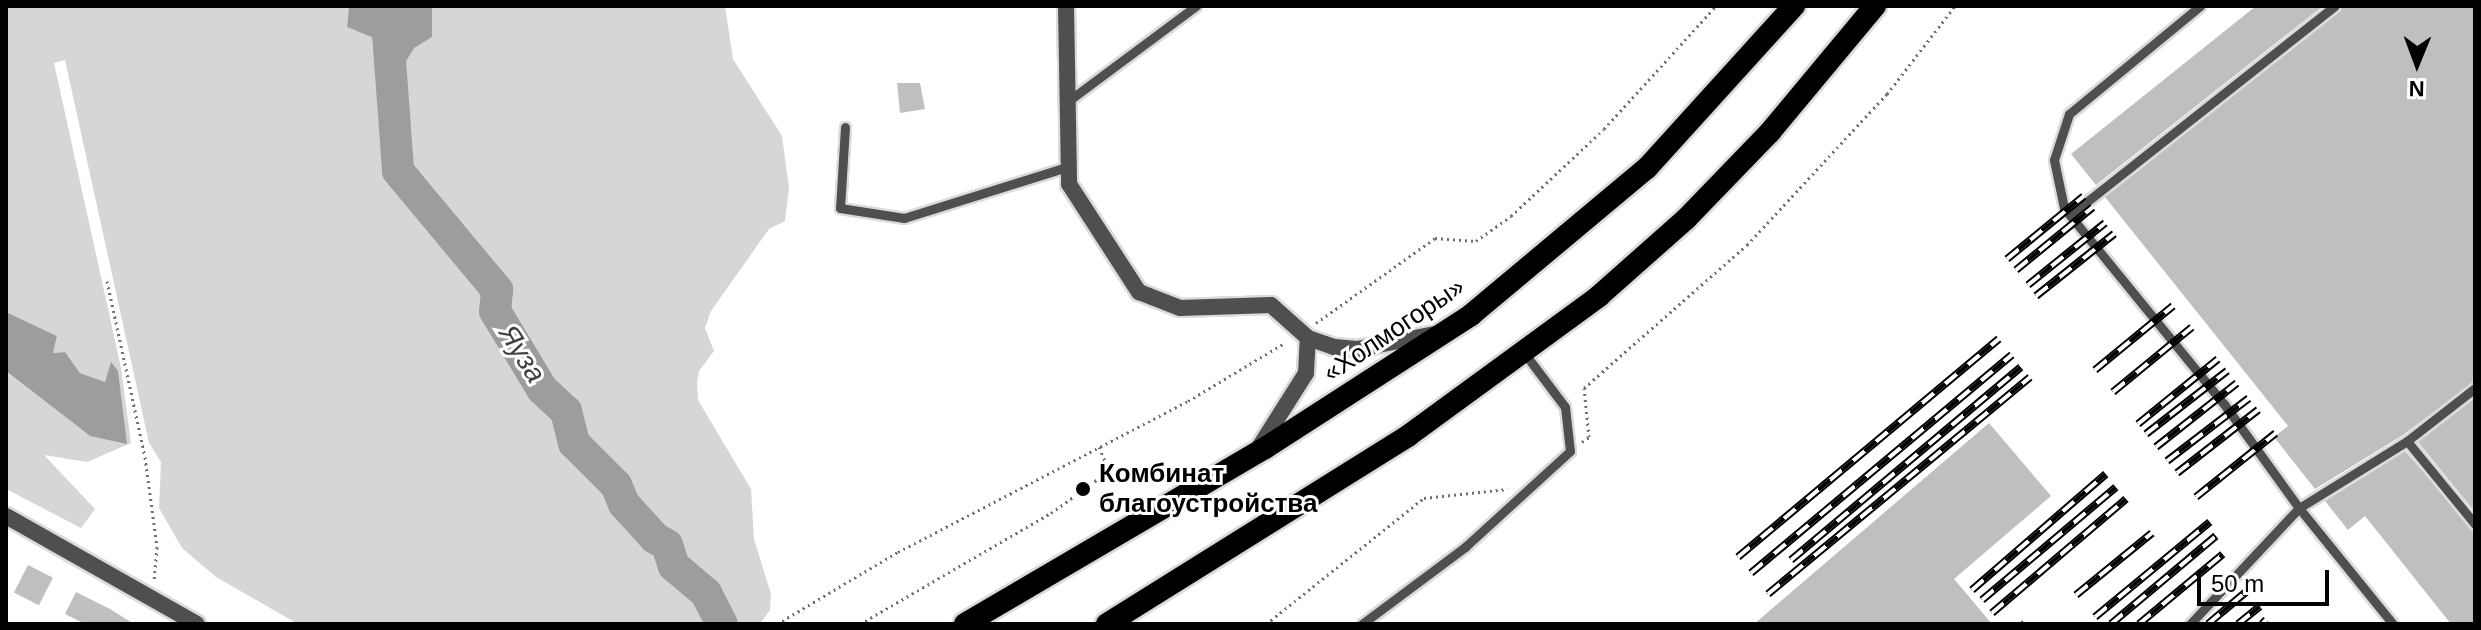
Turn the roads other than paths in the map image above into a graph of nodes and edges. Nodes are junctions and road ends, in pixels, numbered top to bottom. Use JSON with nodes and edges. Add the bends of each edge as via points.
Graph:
{"nodes":[{"id":1,"x":1066,"y":6,"type":"edge"},
{"id":2,"x":1196,"y":6,"type":"edge"},
{"id":3,"x":1794,"y":6,"type":"edge"},
{"id":4,"x":1875,"y":6,"type":"edge"},
{"id":5,"x":2200,"y":6,"type":"edge"},
{"id":6,"x":2335,"y":6,"type":"edge"},
{"id":7,"x":1067,"y":102,"type":"junction"},
{"id":8,"x":845,"y":127,"type":"dead end"},
{"id":9,"x":1067,"y":167,"type":"junction"},
{"id":10,"x":2070,"y":215,"type":"junction"},
{"id":11,"x":1445,"y":333,"type":"junction"},
{"id":12,"x":1305,"y":334,"type":"junction"},
{"id":13,"x":1525,"y":354,"type":"junction"},
{"id":14,"x":2475,"y":388,"type":"edge"},
{"id":15,"x":2407,"y":441,"type":"junction"},
{"id":16,"x":1254,"y":454,"type":"junction"},
{"id":17,"x":2299,"y":508,"type":"junction"},
{"id":18,"x":6,"y":516,"type":"edge"},
{"id":19,"x":2475,"y":524,"type":"edge"},
{"id":20,"x":197,"y":624,"type":"edge"},
{"id":21,"x":965,"y":624,"type":"edge"},
{"id":22,"x":1107,"y":624,"type":"edge"},
{"id":23,"x":1362,"y":624,"type":"edge"},
{"id":24,"x":2190,"y":624,"type":"edge"},
{"id":25,"x":2393,"y":624,"type":"edge"}],
"edges":[{"from":1,"to":7,"type":"street"},
{"from":2,"to":7,"type":"lane"},
{"from":3,"to":11,"type":"highway","name":"«Холмогоры»","via":[[1647,168],[1560,245]]},
{"from":4,"to":13,"type":"highway","via":[[1770,132],[1686,219]]},
{"from":5,"to":10,"type":"lane","via":[[2085,97],[2060,127],[2055,180]]},
{"from":6,"to":10,"type":"lane"},
{"from":7,"to":9,"type":"street"},
{"from":8,"to":9,"type":"lane","via":[[840,208],[904,218]]},
{"from":9,"to":12,"type":"street","via":[[1069,184],[1113,258],[1149,299],[1200,310],[1271,305]]},
{"from":10,"to":17,"type":"lane","via":[[2224,404]]},
{"from":11,"to":12,"type":"street","via":[[1357,349]]},
{"from":11,"to":16,"type":"highway","name":"«Холмогоры»"},
{"from":12,"to":16,"type":"street","via":[[1306,373]]},
{"from":13,"to":22,"type":"highway","via":[[1408,436]]},
{"from":13,"to":23,"type":"lane","via":[[1565,407],[1570,451],[1465,547]]},
{"from":14,"to":15,"type":"lane"},
{"from":15,"to":17,"type":"lane"},
{"from":15,"to":19,"type":"lane"},
{"from":16,"to":21,"type":"highway","name":"«Холмогоры»"},
{"from":17,"to":24,"type":"lane"},
{"from":17,"to":25,"type":"lane"},
{"from":18,"to":20,"type":"street"}]}
